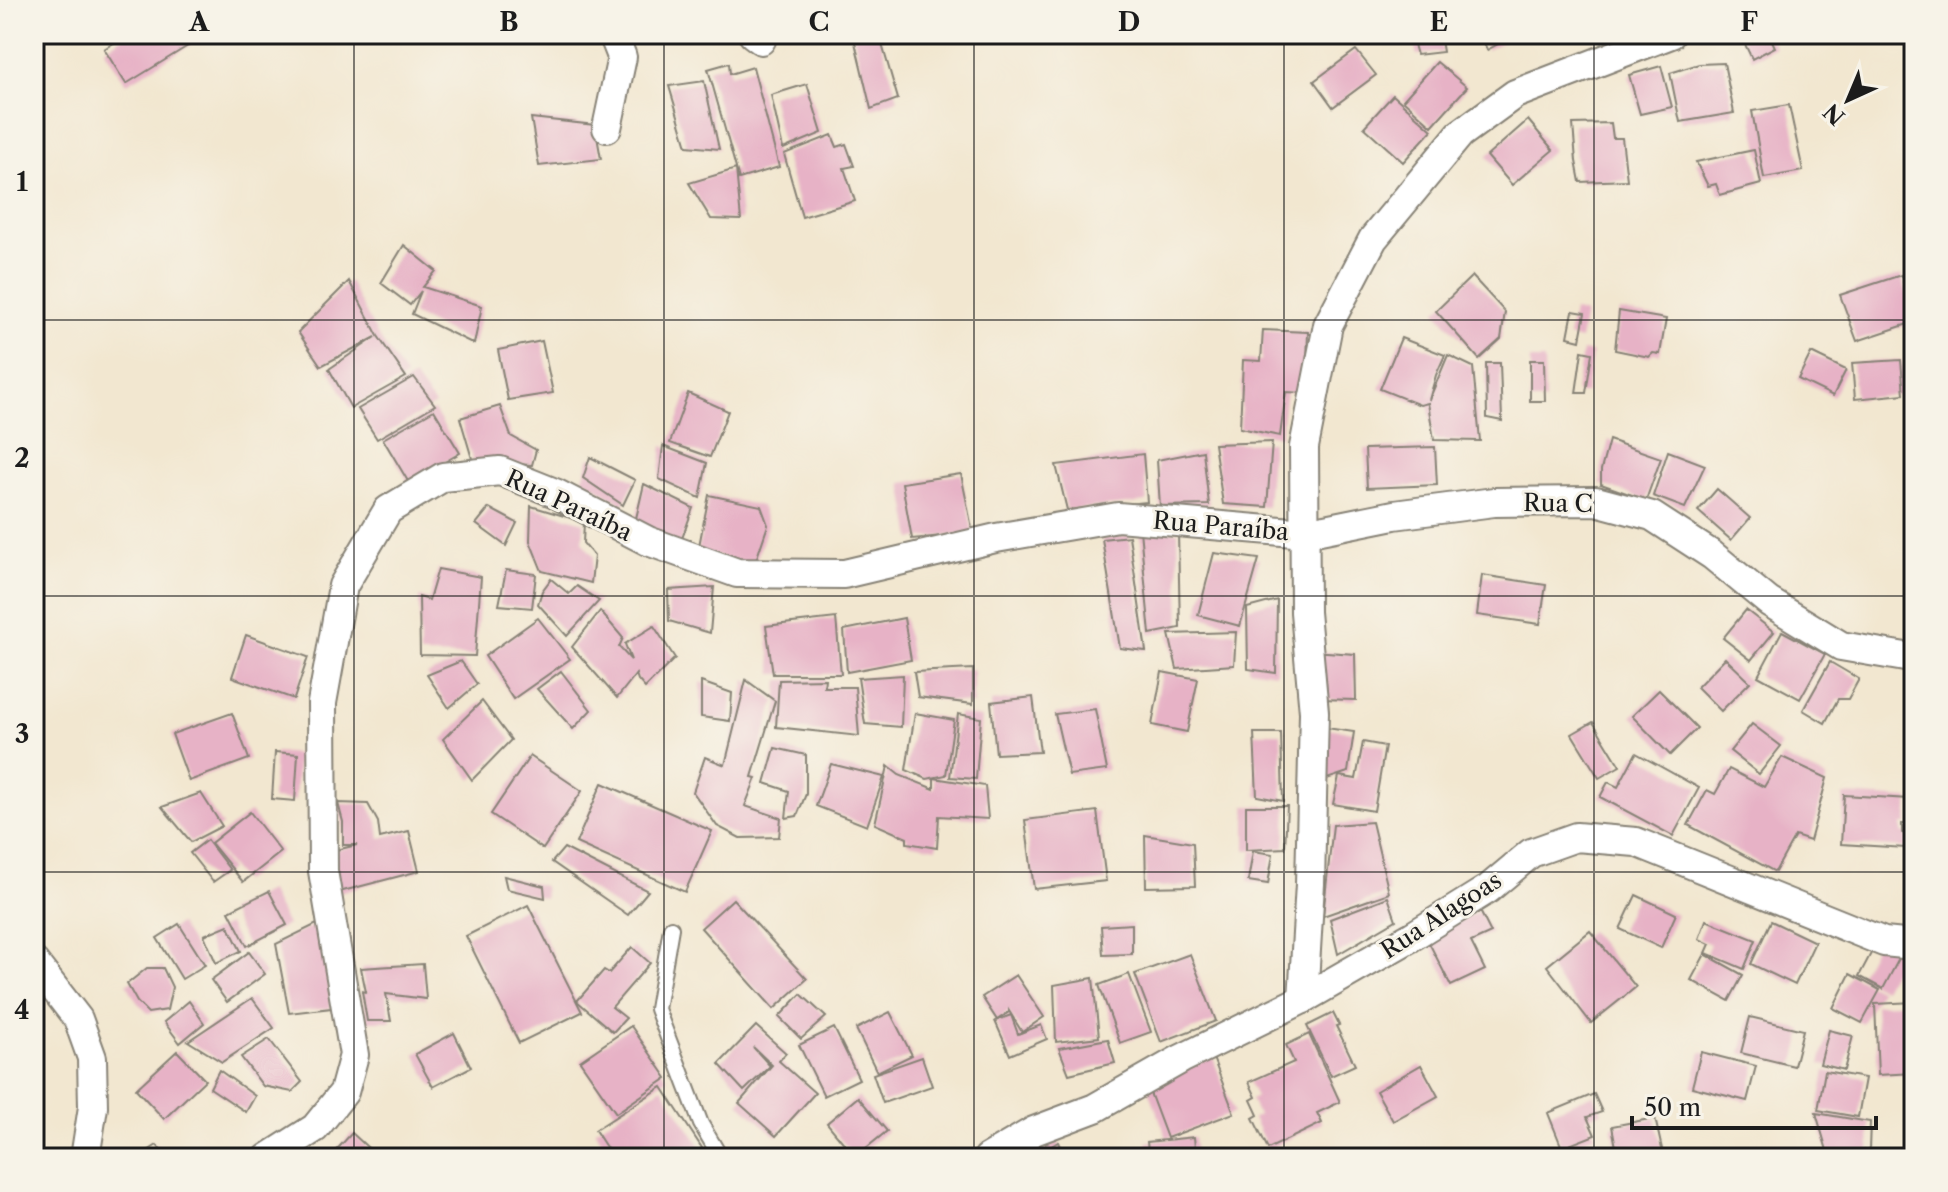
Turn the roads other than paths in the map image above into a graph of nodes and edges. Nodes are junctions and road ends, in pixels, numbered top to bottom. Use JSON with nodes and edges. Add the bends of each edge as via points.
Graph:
{"nodes":[{"id":1,"x":613,"y":34,"type":"edge"},
{"id":2,"x":1671,"y":34,"type":"edge"},
{"id":3,"x":607,"y":128,"type":"dead end"},
{"id":4,"x":1305,"y":533,"type":"junction"},
{"id":5,"x":1914,"y":655,"type":"edge"},
{"id":6,"x":671,"y":928,"type":"dead end"},
{"id":7,"x":1914,"y":945,"type":"edge"},
{"id":8,"x":37,"y":970,"type":"edge"},
{"id":9,"x":1303,"y":999,"type":"junction"},
{"id":10,"x":85,"y":1158,"type":"edge"},
{"id":11,"x":268,"y":1158,"type":"edge"},
{"id":12,"x":721,"y":1158,"type":"edge"},
{"id":13,"x":988,"y":1158,"type":"edge"}],
"edges":[{"from":1,"to":3,"type":"street","via":[[622,57]]},
{"from":2,"to":4,"type":"street","via":[[1515,94],[1460,134],[1373,239],[1328,325],[1304,447]]},
{"from":4,"to":5,"type":"street","name":"Rua C","via":[[1494,502],[1596,501],[1652,516],[1712,555],[1769,602],[1841,646]]},
{"from":4,"to":9,"type":"street","via":[[1314,712]]},
{"from":4,"to":11,"type":"street","name":"Rua Paraíba","via":[[1118,517],[996,538],[844,574],[737,573],[648,541],[500,471],[443,477],[388,510],[343,586],[322,703],[323,871],[354,1055],[344,1092],[315,1128]]},
{"from":6,"to":12,"type":"lane","via":[[657,1009],[701,1124]]},
{"from":7,"to":9,"type":"street","name":"Rua Alagoas","via":[[1884,942],[1636,842],[1576,837],[1531,853],[1488,889]]},
{"from":8,"to":10,"type":"street","via":[[78,1019],[92,1058],[93,1107]]},
{"from":9,"to":13,"type":"street","name":"Rua Alagoas"}]}
